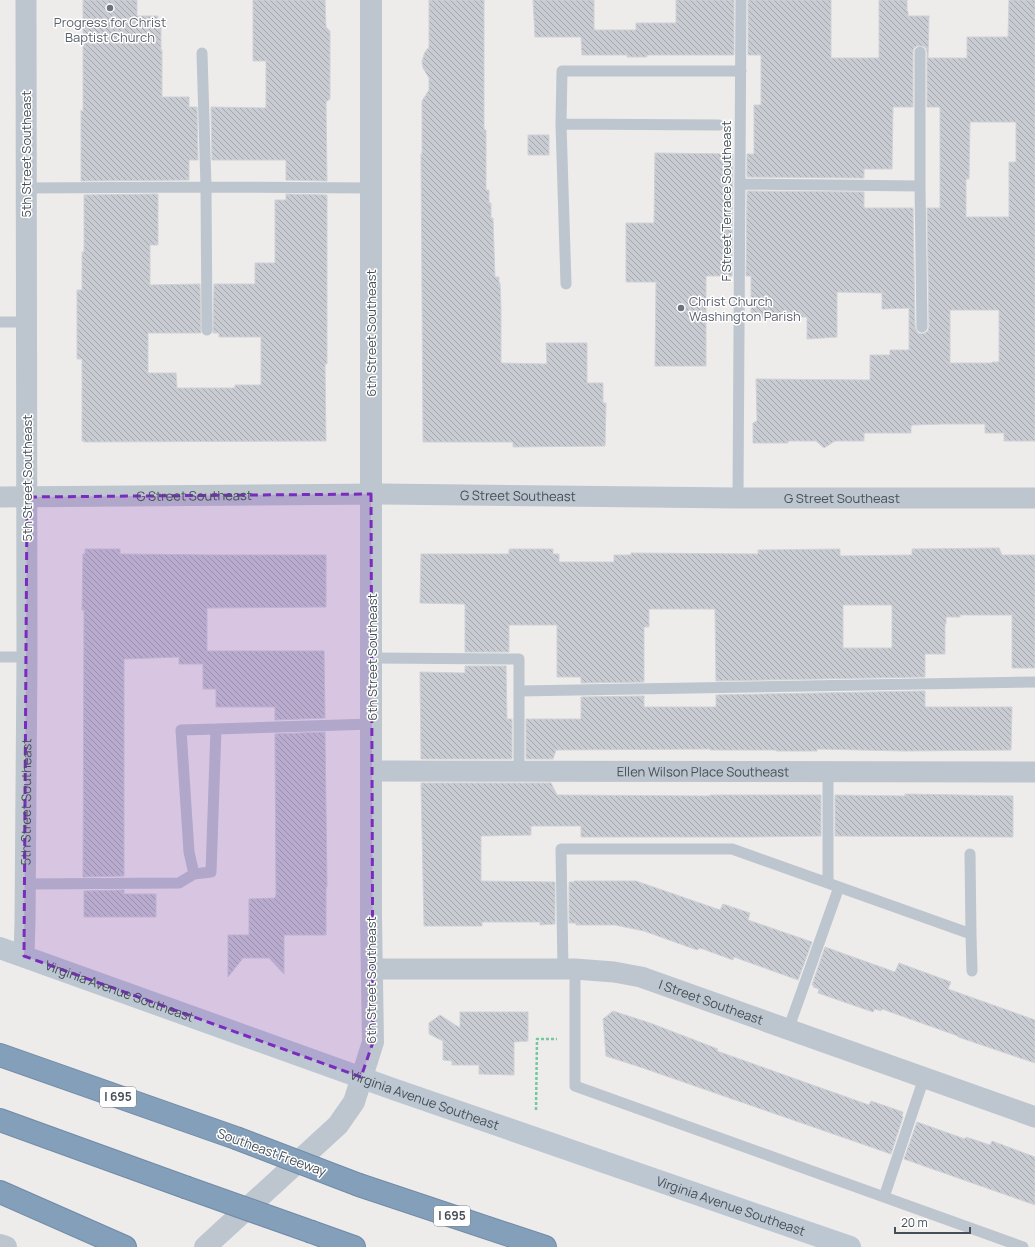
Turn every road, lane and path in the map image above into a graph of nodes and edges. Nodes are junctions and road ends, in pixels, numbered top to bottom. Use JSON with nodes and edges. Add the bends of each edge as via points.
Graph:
{"nodes":[{"id":1,"x":26,"y":0,"type":"edge"},
{"id":2,"x":371,"y":0,"type":"edge"},
{"id":3,"x":741,"y":0,"type":"edge"},
{"id":4,"x":920,"y":52,"type":"dead end"},
{"id":5,"x":202,"y":53,"type":"dead end"},
{"id":6,"x":741,"y":70,"type":"junction"},
{"id":7,"x":561,"y":124,"type":"junction"},
{"id":8,"x":719,"y":125,"type":"dead end"},
{"id":9,"x":740,"y":184,"type":"junction"},
{"id":10,"x":920,"y":186,"type":"junction"},
{"id":11,"x":206,"y":187,"type":"junction"},
{"id":12,"x":26,"y":188,"type":"junction"},
{"id":13,"x":371,"y":188,"type":"junction"},
{"id":14,"x":566,"y":284,"type":"dead end"},
{"id":15,"x":0,"y":322,"type":"edge"},
{"id":16,"x":26,"y":322,"type":"junction"},
{"id":17,"x":922,"y":327,"type":"dead end"},
{"id":18,"x":207,"y":330,"type":"dead end"},
{"id":19,"x":371,"y":494,"type":"junction"},
{"id":20,"x":0,"y":497,"type":"edge"},
{"id":21,"x":27,"y":497,"type":"junction"},
{"id":22,"x":738,"y":498,"type":"junction"},
{"id":23,"x":1035,"y":498,"type":"edge"},
{"id":24,"x":0,"y":657,"type":"edge"},
{"id":25,"x":27,"y":657,"type":"junction"},
{"id":26,"x":372,"y":658,"type":"junction"},
{"id":27,"x":1035,"y":682,"type":"edge"},
{"id":28,"x":519,"y":691,"type":"junction"},
{"id":29,"x":372,"y":724,"type":"junction"},
{"id":30,"x":216,"y":729,"type":"junction"},
{"id":31,"x":372,"y":771,"type":"junction"},
{"id":32,"x":519,"y":771,"type":"junction"},
{"id":33,"x":828,"y":772,"type":"junction"},
{"id":34,"x":1035,"y":772,"type":"edge"},
{"id":35,"x":970,"y":854,"type":"dead end"},
{"id":36,"x":194,"y":874,"type":"junction"},
{"id":37,"x":25,"y":884,"type":"junction"},
{"id":38,"x":834,"y":885,"type":"junction"},
{"id":39,"x":971,"y":934,"type":"junction"},
{"id":40,"x":0,"y":948,"type":"edge"},
{"id":41,"x":24,"y":956,"type":"junction"},
{"id":42,"x":372,"y":969,"type":"junction"},
{"id":43,"x":569,"y":969,"type":"junction"},
{"id":44,"x":972,"y":972,"type":"dead end"},
{"id":45,"x":788,"y":1030,"type":"junction"},
{"id":46,"x":557,"y":1038,"type":"dead end"},
{"id":47,"x":0,"y":1055,"type":"edge"},
{"id":48,"x":361,"y":1077,"type":"junction"},
{"id":49,"x":924,"y":1078,"type":"junction"},
{"id":50,"x":536,"y":1110,"type":"dead end"},
{"id":51,"x":1035,"y":1117,"type":"edge"},
{"id":52,"x":0,"y":1120,"type":"edge"},
{"id":53,"x":0,"y":1192,"type":"edge"},
{"id":54,"x":884,"y":1197,"type":"junction"},
{"id":55,"x":0,"y":1245,"type":"edge"},
{"id":56,"x":6,"y":1247,"type":"edge"},
{"id":57,"x":126,"y":1247,"type":"edge"},
{"id":58,"x":205,"y":1247,"type":"edge"},
{"id":59,"x":354,"y":1247,"type":"edge"},
{"id":60,"x":545,"y":1247,"type":"edge"},
{"id":61,"x":850,"y":1247,"type":"edge"},
{"id":62,"x":1023,"y":1247,"type":"edge"}],
"edges":[{"from":1,"to":12,"type":"street","name":"5th Street Southeast"},
{"from":2,"to":13,"type":"street","name":"6th Street Southeast"},
{"from":3,"to":6,"type":"lane","name":"F Street Terrace Southeast"},
{"from":4,"to":10,"type":"lane"},
{"from":5,"to":11,"type":"lane"},
{"from":6,"to":7,"type":"lane","via":[[562,70]]},
{"from":6,"to":9,"type":"lane","name":"F Street Terrace Southeast"},
{"from":7,"to":8,"type":"lane"},
{"from":7,"to":14,"type":"lane"},
{"from":9,"to":10,"type":"lane"},
{"from":9,"to":22,"type":"lane","name":"F Street Terrace Southeast"},
{"from":10,"to":17,"type":"lane"},
{"from":11,"to":12,"type":"lane"},
{"from":11,"to":13,"type":"lane"},
{"from":11,"to":18,"type":"lane"},
{"from":12,"to":16,"type":"street","name":"5th Street Southeast"},
{"from":13,"to":19,"type":"street","name":"6th Street Southeast"},
{"from":15,"to":16,"type":"lane"},
{"from":16,"to":21,"type":"street","name":"5th Street Southeast"},
{"from":19,"to":21,"type":"street","name":"G Street Southeast"},
{"from":19,"to":22,"type":"street","name":"G Street Southeast"},
{"from":19,"to":26,"type":"street","name":"6th Street Southeast"},
{"from":20,"to":21,"type":"street","name":"G Street Southeast"},
{"from":21,"to":25,"type":"street","name":"5th Street Southeast"},
{"from":22,"to":23,"type":"street","name":"G Street Southeast"},
{"from":24,"to":25,"type":"lane"},
{"from":25,"to":37,"type":"street","name":"5th Street Southeast"},
{"from":26,"to":28,"type":"lane","via":[[519,659]]},
{"from":26,"to":29,"type":"street","name":"6th Street Southeast"},
{"from":27,"to":28,"type":"lane"},
{"from":28,"to":32,"type":"lane"},
{"from":29,"to":30,"type":"lane"},
{"from":29,"to":31,"type":"street","name":"6th Street Southeast"},
{"from":30,"to":36,"type":"lane","via":[[211,872]]},
{"from":30,"to":36,"type":"lane","via":[[181,730],[189,852]]},
{"from":31,"to":32,"type":"street","name":"Ellen Wilson Place Southeast"},
{"from":31,"to":42,"type":"street","name":"6th Street Southeast"},
{"from":32,"to":33,"type":"street","name":"Ellen Wilson Place Southeast"},
{"from":33,"to":34,"type":"street","name":"Ellen Wilson Place Southeast"},
{"from":33,"to":38,"type":"lane"},
{"from":35,"to":39,"type":"lane"},
{"from":36,"to":37,"type":"lane","via":[[179,884]]},
{"from":37,"to":41,"type":"street","name":"5th Street Southeast"},
{"from":38,"to":39,"type":"lane"},
{"from":38,"to":43,"type":"lane","via":[[732,849],[561,849]]},
{"from":38,"to":45,"type":"lane"},
{"from":39,"to":44,"type":"lane"},
{"from":40,"to":41,"type":"main road","name":"Virginia Avenue Southeast"},
{"from":41,"to":48,"type":"main road","name":"Virginia Avenue Southeast"},
{"from":42,"to":43,"type":"street","name":"I Street Southeast"},
{"from":42,"to":48,"type":"street","name":"6th Street Southeast","via":[[373,1042]]},
{"from":43,"to":45,"type":"street","name":"I Street Southeast","via":[[641,977]]},
{"from":43,"to":54,"type":"lane","via":[[575,1086]]},
{"from":45,"to":49,"type":"street","name":"I Street Southeast"},
{"from":46,"to":50,"type":"path","via":[[537,1038]]},
{"from":47,"to":60,"type":"highway","name":"Southeast Freeway","number":"I 695","bridge":true,"via":[[236,1138],[359,1185]]},
{"from":48,"to":58,"type":"street","name":"6th Street Southeast","via":[[354,1102],[338,1125]]},
{"from":48,"to":61,"type":"main road","name":"Virginia Avenue Southeast"},
{"from":49,"to":51,"type":"street","name":"I Street Southeast"},
{"from":49,"to":54,"type":"lane"},
{"from":52,"to":59,"type":"highway","bridge":true},
{"from":53,"to":57,"type":"highway"},
{"from":54,"to":62,"type":"lane"},
{"from":55,"to":56,"type":"street"}]}
